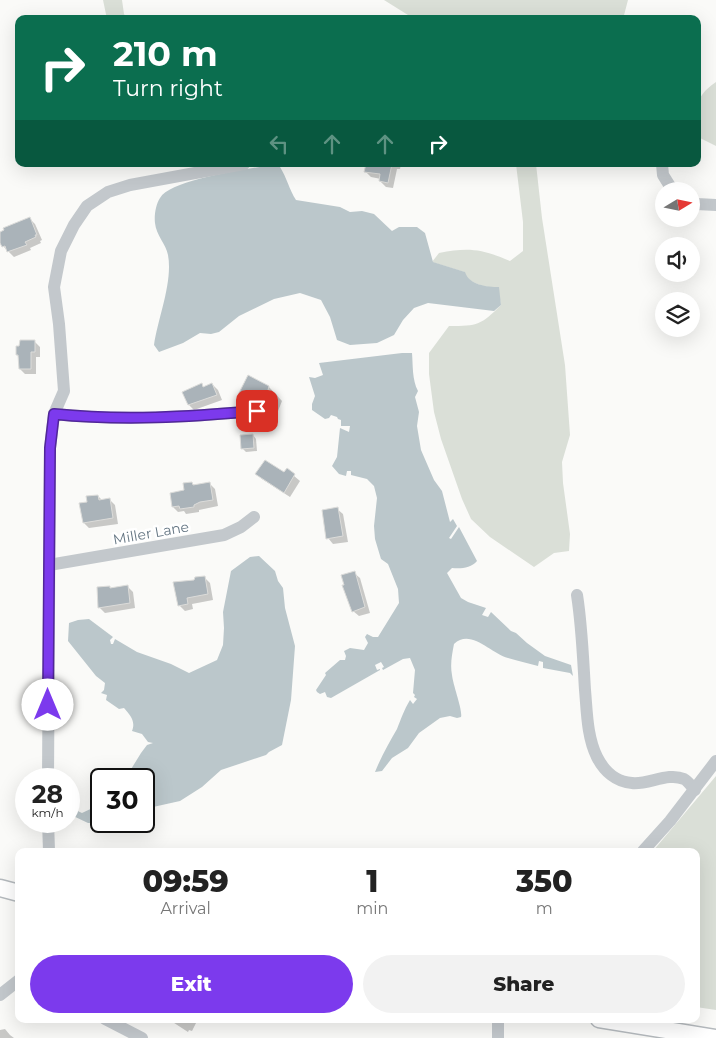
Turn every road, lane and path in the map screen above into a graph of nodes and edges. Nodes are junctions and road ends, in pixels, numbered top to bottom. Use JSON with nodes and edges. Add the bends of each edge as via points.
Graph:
{"nodes":[{"id":1,"x":228,"y":167,"type":"edge"},
{"id":2,"x":662,"y":167,"type":"edge"},
{"id":3,"x":667,"y":182,"type":"edge"},
{"id":4,"x":700,"y":203,"type":"edge"},
{"id":5,"x":716,"y":205,"type":"edge"},
{"id":6,"x":257,"y":411,"type":"dead end"},
{"id":7,"x":54,"y":414,"type":"junction"},
{"id":8,"x":254,"y":517,"type":"dead end"},
{"id":9,"x":49,"y":566,"type":"junction"},
{"id":10,"x":577,"y":595,"type":"dead end"},
{"id":11,"x":716,"y":761,"type":"edge"},
{"id":12,"x":48,"y":768,"type":"edge"},
{"id":13,"x":695,"y":790,"type":"junction"},
{"id":14,"x":48,"y":833,"type":"edge"},
{"id":15,"x":48,"y":848,"type":"edge"},
{"id":16,"x":646,"y":848,"type":"edge"},
{"id":17,"x":0,"y":888,"type":"edge"},
{"id":18,"x":15,"y":892,"type":"edge"},
{"id":19,"x":15,"y":983,"type":"edge"},
{"id":20,"x":0,"y":995,"type":"edge"},
{"id":21,"x":113,"y":1023,"type":"edge"},
{"id":22,"x":498,"y":1023,"type":"edge"},
{"id":23,"x":623,"y":1023,"type":"edge"},
{"id":24,"x":142,"y":1038,"type":"edge"},
{"id":25,"x":498,"y":1038,"type":"edge"},
{"id":26,"x":715,"y":1038,"type":"edge"}],
"edges":[{"from":1,"to":7,"type":"street","via":[[130,185],[108,192],[87,206],[61,251],[54,287],[64,391]]},
{"from":2,"to":3,"type":"street"},
{"from":4,"to":5,"type":"street"},
{"from":6,"to":7,"type":"street","via":[[151,419]]},
{"from":7,"to":9,"type":"street","via":[[50,448]]},
{"from":8,"to":9,"type":"street","name":"Miller Lane","via":[[224,535]]},
{"from":9,"to":12,"type":"street"},
{"from":10,"to":13,"type":"street","via":[[591,742],[597,758],[617,779],[642,784],[678,778],[686,780]]},
{"from":11,"to":13,"type":"street"},
{"from":13,"to":16,"type":"street"},
{"from":14,"to":15,"type":"street"},
{"from":17,"to":18,"type":"main road"},
{"from":19,"to":20,"type":"street"},
{"from":21,"to":24,"type":"street"},
{"from":22,"to":25,"type":"street"},
{"from":23,"to":26,"type":"main road"}]}
